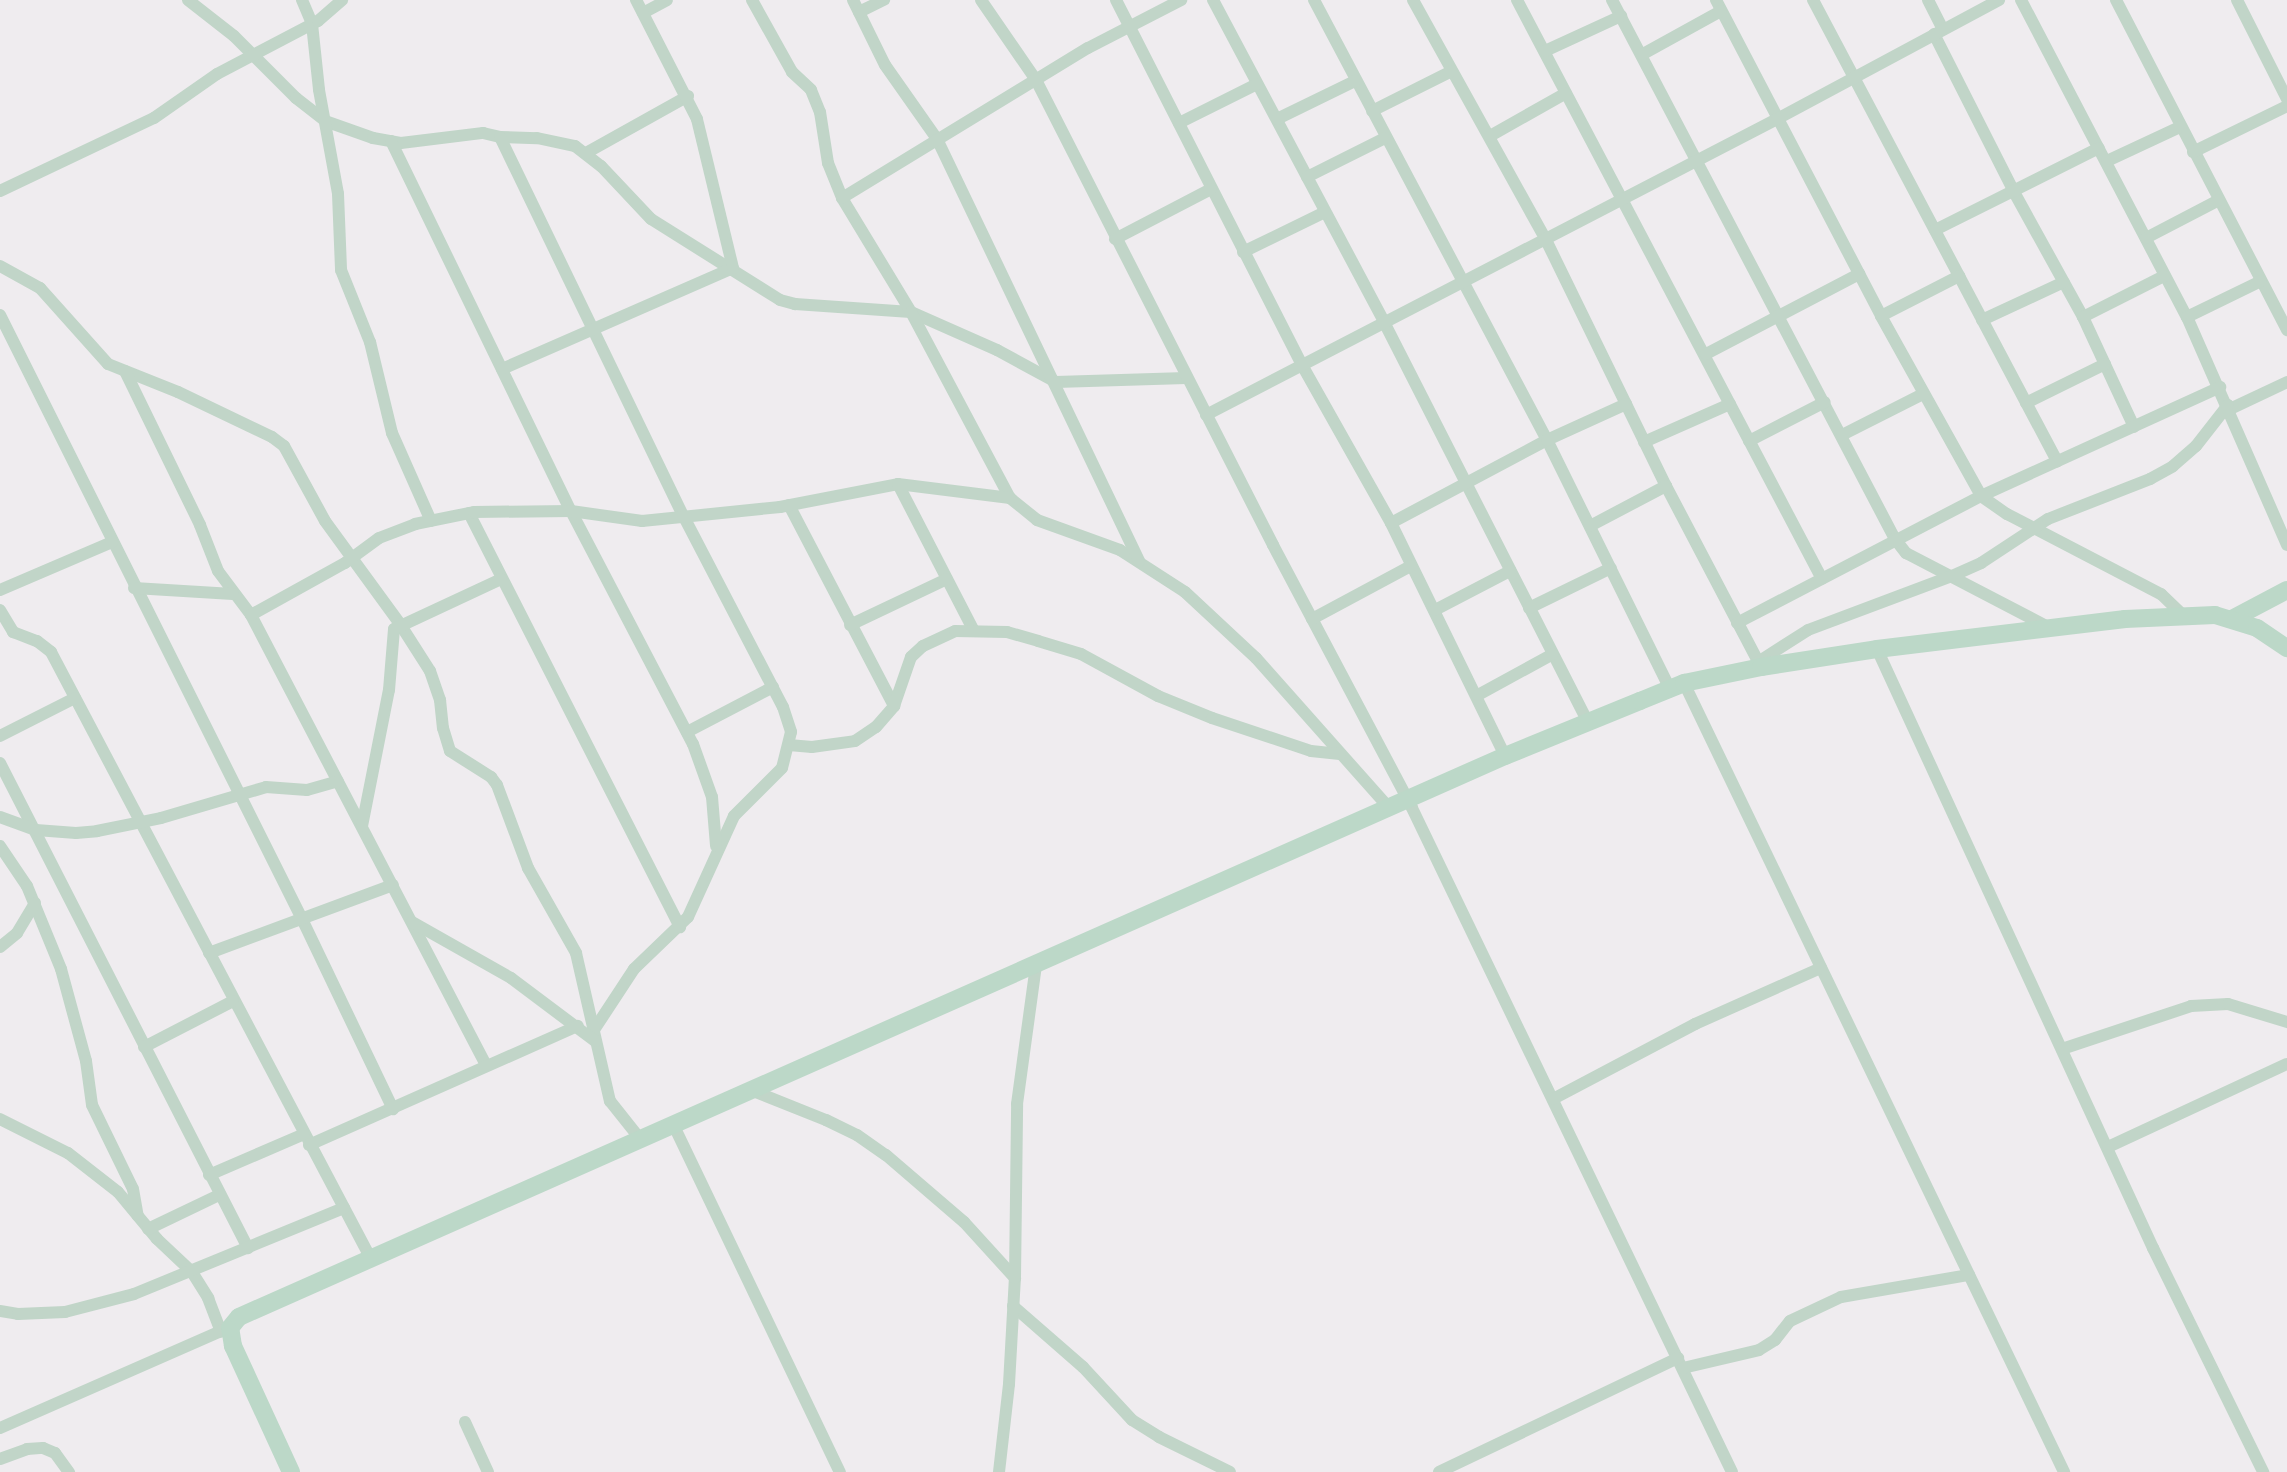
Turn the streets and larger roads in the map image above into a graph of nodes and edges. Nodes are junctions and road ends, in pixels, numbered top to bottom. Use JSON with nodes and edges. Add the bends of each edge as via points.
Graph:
{"nodes":[{"id":1,"x":188,"y":0,"type":"edge"},
{"id":2,"x":302,"y":0,"type":"edge"},
{"id":3,"x":342,"y":0,"type":"edge"},
{"id":4,"x":636,"y":0,"type":"edge"},
{"id":5,"x":667,"y":0,"type":"edge"},
{"id":6,"x":752,"y":0,"type":"edge"},
{"id":7,"x":884,"y":0,"type":"edge"},
{"id":8,"x":981,"y":0,"type":"edge"},
{"id":9,"x":1116,"y":0,"type":"edge"},
{"id":10,"x":1181,"y":0,"type":"edge"},
{"id":11,"x":1213,"y":0,"type":"edge"},
{"id":12,"x":1314,"y":0,"type":"edge"},
{"id":13,"x":1517,"y":0,"type":"edge"},
{"id":14,"x":1612,"y":0,"type":"edge"},
{"id":15,"x":1813,"y":0,"type":"edge"},
{"id":16,"x":1928,"y":0,"type":"edge"},
{"id":17,"x":1999,"y":0,"type":"edge"},
{"id":18,"x":2021,"y":0,"type":"edge"},
{"id":19,"x":2116,"y":0,"type":"edge"},
{"id":20,"x":2236,"y":0,"type":"edge"},
{"id":21,"x":1419,"y":2,"type":"edge"},
{"id":22,"x":1718,"y":5,"type":"edge"},
{"id":23,"x":856,"y":6,"type":"edge"},
{"id":24,"x":643,"y":13,"type":"junction"},
{"id":25,"x":1621,"y":16,"type":"junction"},
{"id":26,"x":312,"y":24,"type":"junction"},
{"id":27,"x":1129,"y":27,"type":"junction"},
{"id":28,"x":1938,"y":31,"type":"junction"},
{"id":29,"x":1545,"y":51,"type":"junction"},
{"id":30,"x":252,"y":54,"type":"junction"},
{"id":31,"x":1643,"y":54,"type":"junction"},
{"id":32,"x":1452,"y":71,"type":"junction"},
{"id":33,"x":1855,"y":76,"type":"junction"},
{"id":34,"x":1036,"y":80,"type":"junction"},
{"id":35,"x":1355,"y":81,"type":"junction"},
{"id":36,"x":1257,"y":84,"type":"junction"},
{"id":37,"x":1566,"y":93,"type":"junction"},
{"id":38,"x":688,"y":96,"type":"junction"},
{"id":39,"x":2287,"y":99,"type":"edge"},
{"id":40,"x":2287,"y":106,"type":"edge"},
{"id":41,"x":1372,"y":111,"type":"junction"},
{"id":42,"x":1277,"y":119,"type":"junction"},
{"id":43,"x":1777,"y":119,"type":"junction"},
{"id":44,"x":326,"y":121,"type":"junction"},
{"id":45,"x":1179,"y":123,"type":"junction"},
{"id":46,"x":2180,"y":127,"type":"junction"},
{"id":47,"x":1490,"y":136,"type":"junction"},
{"id":48,"x":500,"y":137,"type":"junction"},
{"id":49,"x":1385,"y":138,"type":"junction"},
{"id":50,"x":937,"y":139,"type":"junction"},
{"id":51,"x":391,"y":141,"type":"junction"},
{"id":52,"x":2099,"y":148,"type":"junction"},
{"id":53,"x":586,"y":152,"type":"junction"},
{"id":54,"x":2193,"y":152,"type":"junction"},
{"id":55,"x":1697,"y":160,"type":"junction"},
{"id":56,"x":2107,"y":161,"type":"junction"},
{"id":57,"x":1307,"y":177,"type":"junction"},
{"id":58,"x":1211,"y":189,"type":"junction"},
{"id":59,"x":0,"y":191,"type":"edge"},
{"id":60,"x":2014,"y":192,"type":"junction"},
{"id":61,"x":842,"y":198,"type":"junction"},
{"id":62,"x":1621,"y":199,"type":"junction"},
{"id":63,"x":2219,"y":201,"type":"junction"},
{"id":64,"x":1325,"y":212,"type":"junction"},
{"id":65,"x":1935,"y":230,"type":"junction"},
{"id":66,"x":1545,"y":238,"type":"junction"},
{"id":67,"x":2146,"y":238,"type":"junction"},
{"id":68,"x":1115,"y":239,"type":"junction"},
{"id":69,"x":1243,"y":252,"type":"junction"},
{"id":70,"x":0,"y":266,"type":"edge"},
{"id":71,"x":733,"y":268,"type":"junction"},
{"id":72,"x":1859,"y":274,"type":"junction"},
{"id":73,"x":1959,"y":276,"type":"junction"},
{"id":74,"x":2164,"y":276,"type":"junction"},
{"id":75,"x":1464,"y":281,"type":"junction"},
{"id":76,"x":2261,"y":281,"type":"junction"},
{"id":77,"x":2064,"y":282,"type":"junction"},
{"id":78,"x":911,"y":312,"type":"junction"},
{"id":79,"x":1779,"y":314,"type":"junction"},
{"id":80,"x":0,"y":315,"type":"edge"},
{"id":81,"x":1881,"y":316,"type":"junction"},
{"id":82,"x":2083,"y":317,"type":"junction"},
{"id":83,"x":2188,"y":317,"type":"junction"},
{"id":84,"x":1982,"y":320,"type":"junction"},
{"id":85,"x":1384,"y":322,"type":"junction"},
{"id":86,"x":595,"y":329,"type":"junction"},
{"id":87,"x":2287,"y":329,"type":"edge"},
{"id":88,"x":1706,"y":354,"type":"junction"},
{"id":89,"x":2105,"y":364,"type":"junction"},
{"id":90,"x":1302,"y":365,"type":"junction"},
{"id":91,"x":502,"y":369,"type":"junction"},
{"id":92,"x":125,"y":372,"type":"junction"},
{"id":93,"x":1186,"y":378,"type":"junction"},
{"id":94,"x":1056,"y":382,"type":"junction"},
{"id":95,"x":2287,"y":382,"type":"edge"},
{"id":96,"x":2220,"y":387,"type":"junction"},
{"id":97,"x":1923,"y":394,"type":"junction"},
{"id":98,"x":1825,"y":402,"type":"junction"},
{"id":99,"x":2026,"y":403,"type":"junction"},
{"id":100,"x":1626,"y":404,"type":"junction"},
{"id":101,"x":1730,"y":404,"type":"junction"},
{"id":102,"x":2229,"y":407,"type":"junction"},
{"id":103,"x":1206,"y":415,"type":"junction"},
{"id":104,"x":2134,"y":427,"type":"junction"},
{"id":105,"x":1842,"y":435,"type":"junction"},
{"id":106,"x":1547,"y":440,"type":"junction"},
{"id":107,"x":1749,"y":441,"type":"junction"},
{"id":108,"x":1644,"y":442,"type":"junction"},
{"id":109,"x":2057,"y":461,"type":"junction"},
{"id":110,"x":1466,"y":482,"type":"junction"},
{"id":111,"x":898,"y":484,"type":"junction"},
{"id":112,"x":1666,"y":486,"type":"junction"},
{"id":113,"x":1981,"y":496,"type":"junction"},
{"id":114,"x":1010,"y":498,"type":"junction"},
{"id":115,"x":789,"y":505,"type":"junction"},
{"id":116,"x":571,"y":511,"type":"junction"},
{"id":117,"x":469,"y":513,"type":"junction"},
{"id":118,"x":684,"y":517,"type":"junction"},
{"id":119,"x":431,"y":520,"type":"junction"},
{"id":120,"x":1391,"y":523,"type":"junction"},
{"id":121,"x":1590,"y":526,"type":"junction"},
{"id":122,"x":2032,"y":528,"type":"junction"},
{"id":123,"x":1895,"y":539,"type":"junction"},
{"id":124,"x":111,"y":542,"type":"junction"},
{"id":125,"x":2287,"y":545,"type":"edge"},
{"id":126,"x":352,"y":558,"type":"junction"},
{"id":127,"x":1139,"y":561,"type":"junction"},
{"id":128,"x":1411,"y":566,"type":"junction"},
{"id":129,"x":1611,"y":568,"type":"junction"},
{"id":130,"x":1510,"y":571,"type":"junction"},
{"id":131,"x":1952,"y":576,"type":"junction"},
{"id":132,"x":501,"y":579,"type":"junction"},
{"id":133,"x":947,"y":579,"type":"junction"},
{"id":134,"x":1822,"y":579,"type":"junction"},
{"id":135,"x":134,"y":588,"type":"junction"},
{"id":136,"x":0,"y":590,"type":"edge"},
{"id":137,"x":2287,"y":590,"type":"edge"},
{"id":138,"x":233,"y":594,"type":"junction"},
{"id":139,"x":1529,"y":608,"type":"junction"},
{"id":140,"x":0,"y":610,"type":"edge"},
{"id":141,"x":1435,"y":610,"type":"junction"},
{"id":142,"x":2182,"y":614,"type":"junction"},
{"id":143,"x":251,"y":615,"type":"junction"},
{"id":144,"x":1312,"y":619,"type":"junction"},
{"id":145,"x":2232,"y":619,"type":"junction"},
{"id":146,"x":1737,"y":623,"type":"junction"},
{"id":147,"x":400,"y":624,"type":"junction"},
{"id":148,"x":850,"y":625,"type":"junction"},
{"id":149,"x":2050,"y":628,"type":"junction"},
{"id":150,"x":974,"y":631,"type":"junction"},
{"id":151,"x":2287,"y":648,"type":"edge"},
{"id":152,"x":1877,"y":649,"type":"junction"},
{"id":153,"x":1553,"y":654,"type":"junction"},
{"id":154,"x":1759,"y":664,"type":"junction"},
{"id":155,"x":1677,"y":686,"type":"junction"},
{"id":156,"x":773,"y":687,"type":"junction"},
{"id":157,"x":1478,"y":695,"type":"junction"},
{"id":158,"x":75,"y":698,"type":"junction"},
{"id":159,"x":894,"y":706,"type":"junction"},
{"id":160,"x":1587,"y":722,"type":"junction"},
{"id":161,"x":687,"y":732,"type":"junction"},
{"id":162,"x":0,"y":736,"type":"edge"},
{"id":163,"x":789,"y":745,"type":"junction"},
{"id":164,"x":1340,"y":754,"type":"junction"},
{"id":165,"x":1505,"y":756,"type":"junction"},
{"id":166,"x":0,"y":763,"type":"edge"},
{"id":167,"x":338,"y":781,"type":"junction"},
{"id":168,"x":239,"y":795,"type":"junction"},
{"id":169,"x":1408,"y":799,"type":"junction"},
{"id":170,"x":1389,"y":808,"type":"junction"},
{"id":171,"x":0,"y":817,"type":"edge"},
{"id":172,"x":142,"y":822,"type":"junction"},
{"id":173,"x":362,"y":826,"type":"junction"},
{"id":174,"x":36,"y":830,"type":"junction"},
{"id":175,"x":0,"y":846,"type":"edge"},
{"id":176,"x":716,"y":858,"type":"junction"},
{"id":177,"x":393,"y":885,"type":"junction"},
{"id":178,"x":35,"y":903,"type":"junction"},
{"id":179,"x":302,"y":919,"type":"junction"},
{"id":180,"x":412,"y":922,"type":"junction"},
{"id":181,"x":680,"y":927,"type":"junction"},
{"id":182,"x":0,"y":947,"type":"edge"},
{"id":183,"x":209,"y":953,"type":"junction"},
{"id":184,"x":1036,"y":966,"type":"junction"},
{"id":185,"x":1821,"y":968,"type":"junction"},
{"id":186,"x":233,"y":1001,"type":"junction"},
{"id":187,"x":2287,"y":1022,"type":"edge"},
{"id":188,"x":578,"y":1027,"type":"junction"},
{"id":189,"x":595,"y":1036,"type":"junction"},
{"id":190,"x":144,"y":1047,"type":"junction"},
{"id":191,"x":2062,"y":1049,"type":"junction"},
{"id":192,"x":2287,"y":1064,"type":"edge"},
{"id":193,"x":486,"y":1065,"type":"junction"},
{"id":194,"x":753,"y":1091,"type":"junction"},
{"id":195,"x":1553,"y":1099,"type":"junction"},
{"id":196,"x":393,"y":1109,"type":"junction"},
{"id":197,"x":0,"y":1119,"type":"edge"},
{"id":198,"x":674,"y":1126,"type":"junction"},
{"id":199,"x":306,"y":1140,"type":"junction"},
{"id":200,"x":641,"y":1140,"type":"junction"},
{"id":201,"x":2108,"y":1147,"type":"junction"},
{"id":202,"x":209,"y":1175,"type":"junction"},
{"id":203,"x":219,"y":1195,"type":"junction"},
{"id":204,"x":344,"y":1208,"type":"junction"},
{"id":205,"x":138,"y":1216,"type":"junction"},
{"id":206,"x":148,"y":1229,"type":"junction"},
{"id":207,"x":248,"y":1248,"type":"junction"},
{"id":208,"x":370,"y":1259,"type":"junction"},
{"id":209,"x":192,"y":1272,"type":"junction"},
{"id":210,"x":1969,"y":1275,"type":"junction"},
{"id":211,"x":1015,"y":1278,"type":"junction"},
{"id":212,"x":1013,"y":1306,"type":"junction"},
{"id":213,"x":0,"y":1311,"type":"edge"},
{"id":214,"x":225,"y":1330,"type":"junction"},
{"id":215,"x":1680,"y":1363,"type":"junction"},
{"id":216,"x":465,"y":1422,"type":"dead end"},
{"id":217,"x":0,"y":1428,"type":"edge"},
{"id":218,"x":0,"y":1459,"type":"edge"},
{"id":219,"x":69,"y":1472,"type":"edge"},
{"id":220,"x":291,"y":1472,"type":"edge"},
{"id":221,"x":488,"y":1472,"type":"edge"},
{"id":222,"x":840,"y":1472,"type":"edge"},
{"id":223,"x":999,"y":1472,"type":"edge"},
{"id":224,"x":1230,"y":1472,"type":"edge"},
{"id":225,"x":1439,"y":1472,"type":"edge"},
{"id":226,"x":1732,"y":1472,"type":"edge"},
{"id":227,"x":2064,"y":1472,"type":"edge"},
{"id":228,"x":2263,"y":1472,"type":"edge"}],
"edges":[{"from":1,"to":30,"type":"street"},
{"from":2,"to":26,"type":"street"},
{"from":3,"to":26,"type":"street"},
{"from":4,"to":24,"type":"street"},
{"from":5,"to":24,"type":"street"},
{"from":6,"to":61,"type":"street","via":[[792,72],[811,90],[820,112],[828,163]]},
{"from":7,"to":23,"type":"street"},
{"from":8,"to":34,"type":"street"},
{"from":9,"to":27,"type":"street"},
{"from":10,"to":27,"type":"street"},
{"from":11,"to":36,"type":"street"},
{"from":12,"to":35,"type":"street"},
{"from":13,"to":29,"type":"street"},
{"from":14,"to":25,"type":"street"},
{"from":15,"to":33,"type":"street"},
{"from":16,"to":28,"type":"street"},
{"from":17,"to":28,"type":"street"},
{"from":18,"to":52,"type":"street"},
{"from":19,"to":46,"type":"street"},
{"from":20,"to":39,"type":"street"},
{"from":21,"to":32,"type":"street"},
{"from":22,"to":31,"type":"street"},
{"from":22,"to":43,"type":"street"},
{"from":23,"to":50,"type":"street","via":[[885,65]]},
{"from":24,"to":38,"type":"street"},
{"from":25,"to":29,"type":"street"},
{"from":25,"to":31,"type":"street"},
{"from":26,"to":30,"type":"street"},
{"from":26,"to":44,"type":"street"},
{"from":27,"to":34,"type":"street"},
{"from":27,"to":45,"type":"street"},
{"from":28,"to":33,"type":"street"},
{"from":28,"to":60,"type":"street"},
{"from":29,"to":37,"type":"street"},
{"from":30,"to":44,"type":"street"},
{"from":30,"to":59,"type":"street","via":[[154,118]]},
{"from":31,"to":55,"type":"street"},
{"from":32,"to":41,"type":"street"},
{"from":32,"to":47,"type":"street"},
{"from":33,"to":43,"type":"street"},
{"from":33,"to":65,"type":"street"},
{"from":34,"to":50,"type":"street"},
{"from":34,"to":68,"type":"street"},
{"from":35,"to":41,"type":"street"},
{"from":35,"to":42,"type":"street"},
{"from":36,"to":42,"type":"street"},
{"from":36,"to":45,"type":"street"},
{"from":37,"to":47,"type":"street"},
{"from":37,"to":62,"type":"street"},
{"from":38,"to":53,"type":"street"},
{"from":38,"to":71,"type":"street","via":[[701,131]]},
{"from":40,"to":54,"type":"street"},
{"from":41,"to":49,"type":"street"},
{"from":42,"to":57,"type":"street"},
{"from":43,"to":55,"type":"street"},
{"from":43,"to":72,"type":"street"},
{"from":44,"to":51,"type":"street"},
{"from":44,"to":119,"type":"street","via":[[338,194],[344,280],[370,342],[379,393],[395,443]]},
{"from":45,"to":58,"type":"street"},
{"from":46,"to":54,"type":"street"},
{"from":46,"to":56,"type":"street"},
{"from":47,"to":66,"type":"street"},
{"from":48,"to":51,"type":"street","via":[[483,133],[432,141]]},
{"from":48,"to":53,"type":"street","via":[[558,142]]},
{"from":48,"to":86,"type":"street"},
{"from":49,"to":57,"type":"street"},
{"from":49,"to":75,"type":"street"},
{"from":50,"to":61,"type":"street"},
{"from":50,"to":94,"type":"street"},
{"from":51,"to":91,"type":"street"},
{"from":52,"to":56,"type":"street"},
{"from":52,"to":60,"type":"street"},
{"from":53,"to":71,"type":"street","via":[[651,219]]},
{"from":54,"to":63,"type":"street"},
{"from":55,"to":62,"type":"street"},
{"from":55,"to":79,"type":"street"},
{"from":56,"to":67,"type":"street"},
{"from":57,"to":64,"type":"street"},
{"from":58,"to":68,"type":"street"},
{"from":58,"to":69,"type":"street"},
{"from":60,"to":65,"type":"street"},
{"from":60,"to":77,"type":"street"},
{"from":61,"to":78,"type":"street"},
{"from":62,"to":66,"type":"street"},
{"from":62,"to":88,"type":"street"},
{"from":63,"to":67,"type":"street"},
{"from":63,"to":76,"type":"street"},
{"from":64,"to":69,"type":"street"},
{"from":64,"to":85,"type":"street"},
{"from":65,"to":73,"type":"street"},
{"from":66,"to":75,"type":"street"},
{"from":66,"to":100,"type":"street"},
{"from":67,"to":74,"type":"street"},
{"from":68,"to":93,"type":"street"},
{"from":69,"to":90,"type":"street"},
{"from":70,"to":92,"type":"street","via":[[40,288],[101,358]]},
{"from":71,"to":78,"type":"street","via":[[780,300],[795,304]]},
{"from":71,"to":86,"type":"street"},
{"from":72,"to":79,"type":"street"},
{"from":72,"to":81,"type":"street"},
{"from":73,"to":81,"type":"street"},
{"from":73,"to":84,"type":"street"},
{"from":74,"to":82,"type":"street"},
{"from":74,"to":83,"type":"street"},
{"from":75,"to":85,"type":"street"},
{"from":75,"to":106,"type":"street"},
{"from":76,"to":83,"type":"street"},
{"from":76,"to":87,"type":"street"},
{"from":77,"to":82,"type":"street"},
{"from":77,"to":84,"type":"street"},
{"from":78,"to":94,"type":"street"},
{"from":78,"to":114,"type":"street"},
{"from":79,"to":88,"type":"street"},
{"from":79,"to":98,"type":"street"},
{"from":80,"to":124,"type":"street"},
{"from":81,"to":97,"type":"street"},
{"from":82,"to":89,"type":"street"},
{"from":83,"to":96,"type":"street"},
{"from":84,"to":99,"type":"street"},
{"from":85,"to":90,"type":"street"},
{"from":85,"to":110,"type":"street"},
{"from":86,"to":91,"type":"street"},
{"from":86,"to":118,"type":"street"},
{"from":88,"to":101,"type":"street"},
{"from":89,"to":99,"type":"street"},
{"from":89,"to":104,"type":"street"},
{"from":90,"to":103,"type":"street"},
{"from":90,"to":120,"type":"street"},
{"from":91,"to":116,"type":"street"},
{"from":92,"to":126,"type":"street","via":[[279,441]]},
{"from":92,"to":138,"type":"street"},
{"from":93,"to":94,"type":"street"},
{"from":93,"to":103,"type":"street"},
{"from":94,"to":127,"type":"street"},
{"from":95,"to":102,"type":"street"},
{"from":96,"to":102,"type":"street"},
{"from":96,"to":104,"type":"street"},
{"from":97,"to":105,"type":"street"},
{"from":97,"to":113,"type":"street"},
{"from":98,"to":105,"type":"street"},
{"from":98,"to":107,"type":"street"},
{"from":99,"to":109,"type":"street"},
{"from":100,"to":106,"type":"street"},
{"from":100,"to":108,"type":"street"},
{"from":101,"to":107,"type":"street"},
{"from":101,"to":108,"type":"street"},
{"from":102,"to":122,"type":"street","via":[[2173,466]]},
{"from":102,"to":125,"type":"street"},
{"from":103,"to":144,"type":"street"},
{"from":104,"to":109,"type":"street"},
{"from":105,"to":123,"type":"street"},
{"from":106,"to":110,"type":"street"},
{"from":106,"to":121,"type":"street"},
{"from":107,"to":134,"type":"street"},
{"from":108,"to":112,"type":"street"},
{"from":109,"to":113,"type":"street"},
{"from":110,"to":120,"type":"street"},
{"from":110,"to":130,"type":"street"},
{"from":111,"to":114,"type":"street"},
{"from":111,"to":115,"type":"street"},
{"from":111,"to":133,"type":"street"},
{"from":112,"to":121,"type":"street"},
{"from":112,"to":146,"type":"street"},
{"from":113,"to":122,"type":"street"},
{"from":113,"to":123,"type":"street"},
{"from":114,"to":127,"type":"street","via":[[1037,520]]},
{"from":115,"to":118,"type":"street"},
{"from":115,"to":148,"type":"street"},
{"from":116,"to":117,"type":"street"},
{"from":116,"to":118,"type":"street","via":[[642,521]]},
{"from":116,"to":161,"type":"street"},
{"from":117,"to":119,"type":"street"},
{"from":117,"to":132,"type":"street"},
{"from":118,"to":156,"type":"street"},
{"from":119,"to":126,"type":"street","via":[[379,538]]},
{"from":120,"to":128,"type":"street"},
{"from":121,"to":129,"type":"street"},
{"from":122,"to":131,"type":"street","via":[[1981,563]]},
{"from":122,"to":142,"type":"street","via":[[2161,594]]},
{"from":123,"to":131,"type":"street","via":[[1906,553]]},
{"from":123,"to":134,"type":"street"},
{"from":124,"to":135,"type":"street"},
{"from":124,"to":136,"type":"street"},
{"from":126,"to":143,"type":"street"},
{"from":126,"to":147,"type":"street"},
{"from":127,"to":164,"type":"street","via":[[1185,592],[1222,625]]},
{"from":128,"to":141,"type":"street"},
{"from":128,"to":144,"type":"street"},
{"from":129,"to":139,"type":"street"},
{"from":129,"to":155,"type":"street"},
{"from":130,"to":139,"type":"street"},
{"from":130,"to":141,"type":"street"},
{"from":131,"to":149,"type":"street"},
{"from":131,"to":154,"type":"street","via":[[1808,630]]},
{"from":132,"to":147,"type":"street"},
{"from":132,"to":181,"type":"street"},
{"from":133,"to":148,"type":"street"},
{"from":133,"to":150,"type":"street"},
{"from":134,"to":146,"type":"street"},
{"from":135,"to":138,"type":"street"},
{"from":135,"to":168,"type":"street"},
{"from":137,"to":145,"type":"street"},
{"from":138,"to":143,"type":"street"},
{"from":139,"to":153,"type":"street"},
{"from":140,"to":158,"type":"street","via":[[13,632],[51,652]]},
{"from":141,"to":157,"type":"street"},
{"from":142,"to":145,"type":"street"},
{"from":142,"to":149,"type":"street"},
{"from":143,"to":167,"type":"street"},
{"from":144,"to":169,"type":"street"},
{"from":145,"to":151,"type":"street","via":[[2274,637]]},
{"from":146,"to":154,"type":"street"},
{"from":147,"to":173,"type":"street","via":[[393,630],[389,690]]},
{"from":147,"to":189,"type":"street","via":[[435,683],[450,751],[497,785],[528,868],[576,953]]},
{"from":148,"to":159,"type":"street"},
{"from":149,"to":152,"type":"street"},
{"from":150,"to":159,"type":"street","via":[[955,631],[911,657]]},
{"from":150,"to":164,"type":"street","via":[[1007,632],[1081,654],[1158,696],[1212,718],[1311,751]]},
{"from":152,"to":154,"type":"street"},
{"from":152,"to":191,"type":"street"},
{"from":153,"to":157,"type":"street"},
{"from":153,"to":160,"type":"street"},
{"from":154,"to":155,"type":"street"},
{"from":155,"to":160,"type":"street"},
{"from":155,"to":185,"type":"street"},
{"from":156,"to":161,"type":"street"},
{"from":156,"to":163,"type":"street","via":[[789,721]]},
{"from":157,"to":165,"type":"street"},
{"from":158,"to":162,"type":"street"},
{"from":158,"to":172,"type":"street"},
{"from":159,"to":163,"type":"street","via":[[876,727],[855,741]]},
{"from":160,"to":165,"type":"street"},
{"from":161,"to":176,"type":"street","via":[[712,797]]},
{"from":163,"to":176,"type":"street","via":[[782,768],[734,816]]},
{"from":164,"to":170,"type":"street"},
{"from":165,"to":169,"type":"street"},
{"from":166,"to":174,"type":"street"},
{"from":167,"to":168,"type":"street","via":[[307,790],[266,787]]},
{"from":167,"to":173,"type":"street"},
{"from":168,"to":172,"type":"street"},
{"from":168,"to":179,"type":"street"},
{"from":169,"to":170,"type":"street"},
{"from":169,"to":195,"type":"street"},
{"from":170,"to":184,"type":"street"},
{"from":171,"to":174,"type":"street"},
{"from":172,"to":174,"type":"street","via":[[76,833]]},
{"from":172,"to":183,"type":"street"},
{"from":173,"to":177,"type":"street"},
{"from":174,"to":190,"type":"street"},
{"from":175,"to":178,"type":"street"},
{"from":176,"to":181,"type":"street","via":[[697,903]]},
{"from":177,"to":179,"type":"street"},
{"from":177,"to":180,"type":"street"},
{"from":178,"to":182,"type":"street","via":[[18,933]]},
{"from":178,"to":205,"type":"street","via":[[64,977],[86,1061],[92,1105],[133,1189]]},
{"from":179,"to":183,"type":"street"},
{"from":179,"to":196,"type":"street"},
{"from":180,"to":188,"type":"street","via":[[488,963]]},
{"from":180,"to":193,"type":"street"},
{"from":181,"to":189,"type":"street","via":[[634,970]]},
{"from":183,"to":186,"type":"street"},
{"from":184,"to":194,"type":"street"},
{"from":184,"to":211,"type":"street","via":[[1017,1096]]},
{"from":185,"to":195,"type":"street","via":[[1695,1024]]},
{"from":185,"to":210,"type":"street"},
{"from":186,"to":190,"type":"street"},
{"from":186,"to":199,"type":"street"},
{"from":187,"to":191,"type":"street","via":[[2228,1004],[2191,1006]]},
{"from":188,"to":189,"type":"street"},
{"from":188,"to":193,"type":"street"},
{"from":189,"to":200,"type":"street","via":[[610,1101]]},
{"from":190,"to":202,"type":"street"},
{"from":191,"to":201,"type":"street"},
{"from":192,"to":201,"type":"street"},
{"from":193,"to":196,"type":"street"},
{"from":194,"to":198,"type":"street"},
{"from":194,"to":211,"type":"street","via":[[826,1119],[886,1155],[964,1222]]},
{"from":195,"to":215,"type":"street"},
{"from":196,"to":199,"type":"street"},
{"from":197,"to":205,"type":"street","via":[[81,1162]]},
{"from":198,"to":200,"type":"street"},
{"from":198,"to":222,"type":"street"},
{"from":199,"to":202,"type":"street"},
{"from":199,"to":204,"type":"street"},
{"from":200,"to":208,"type":"street"},
{"from":201,"to":228,"type":"street"},
{"from":202,"to":203,"type":"street"},
{"from":203,"to":206,"type":"street"},
{"from":203,"to":207,"type":"street"},
{"from":204,"to":207,"type":"street"},
{"from":204,"to":208,"type":"street"},
{"from":205,"to":206,"type":"street"},
{"from":206,"to":209,"type":"street"},
{"from":207,"to":209,"type":"street"},
{"from":208,"to":214,"type":"street","via":[[239,1317]]},
{"from":209,"to":213,"type":"street","via":[[134,1294],[65,1312]]},
{"from":209,"to":214,"type":"street"},
{"from":210,"to":215,"type":"street","via":[[1841,1297],[1790,1321],[1775,1340],[1759,1350]]},
{"from":210,"to":227,"type":"street"},
{"from":211,"to":212,"type":"street"},
{"from":212,"to":223,"type":"street"},
{"from":212,"to":224,"type":"street","via":[[1083,1367],[1132,1420]]},
{"from":214,"to":217,"type":"street"},
{"from":214,"to":220,"type":"street"},
{"from":215,"to":225,"type":"street"},
{"from":215,"to":226,"type":"street"},
{"from":216,"to":221,"type":"street"},
{"from":218,"to":219,"type":"street","via":[[43,1448],[55,1453]]}]}
